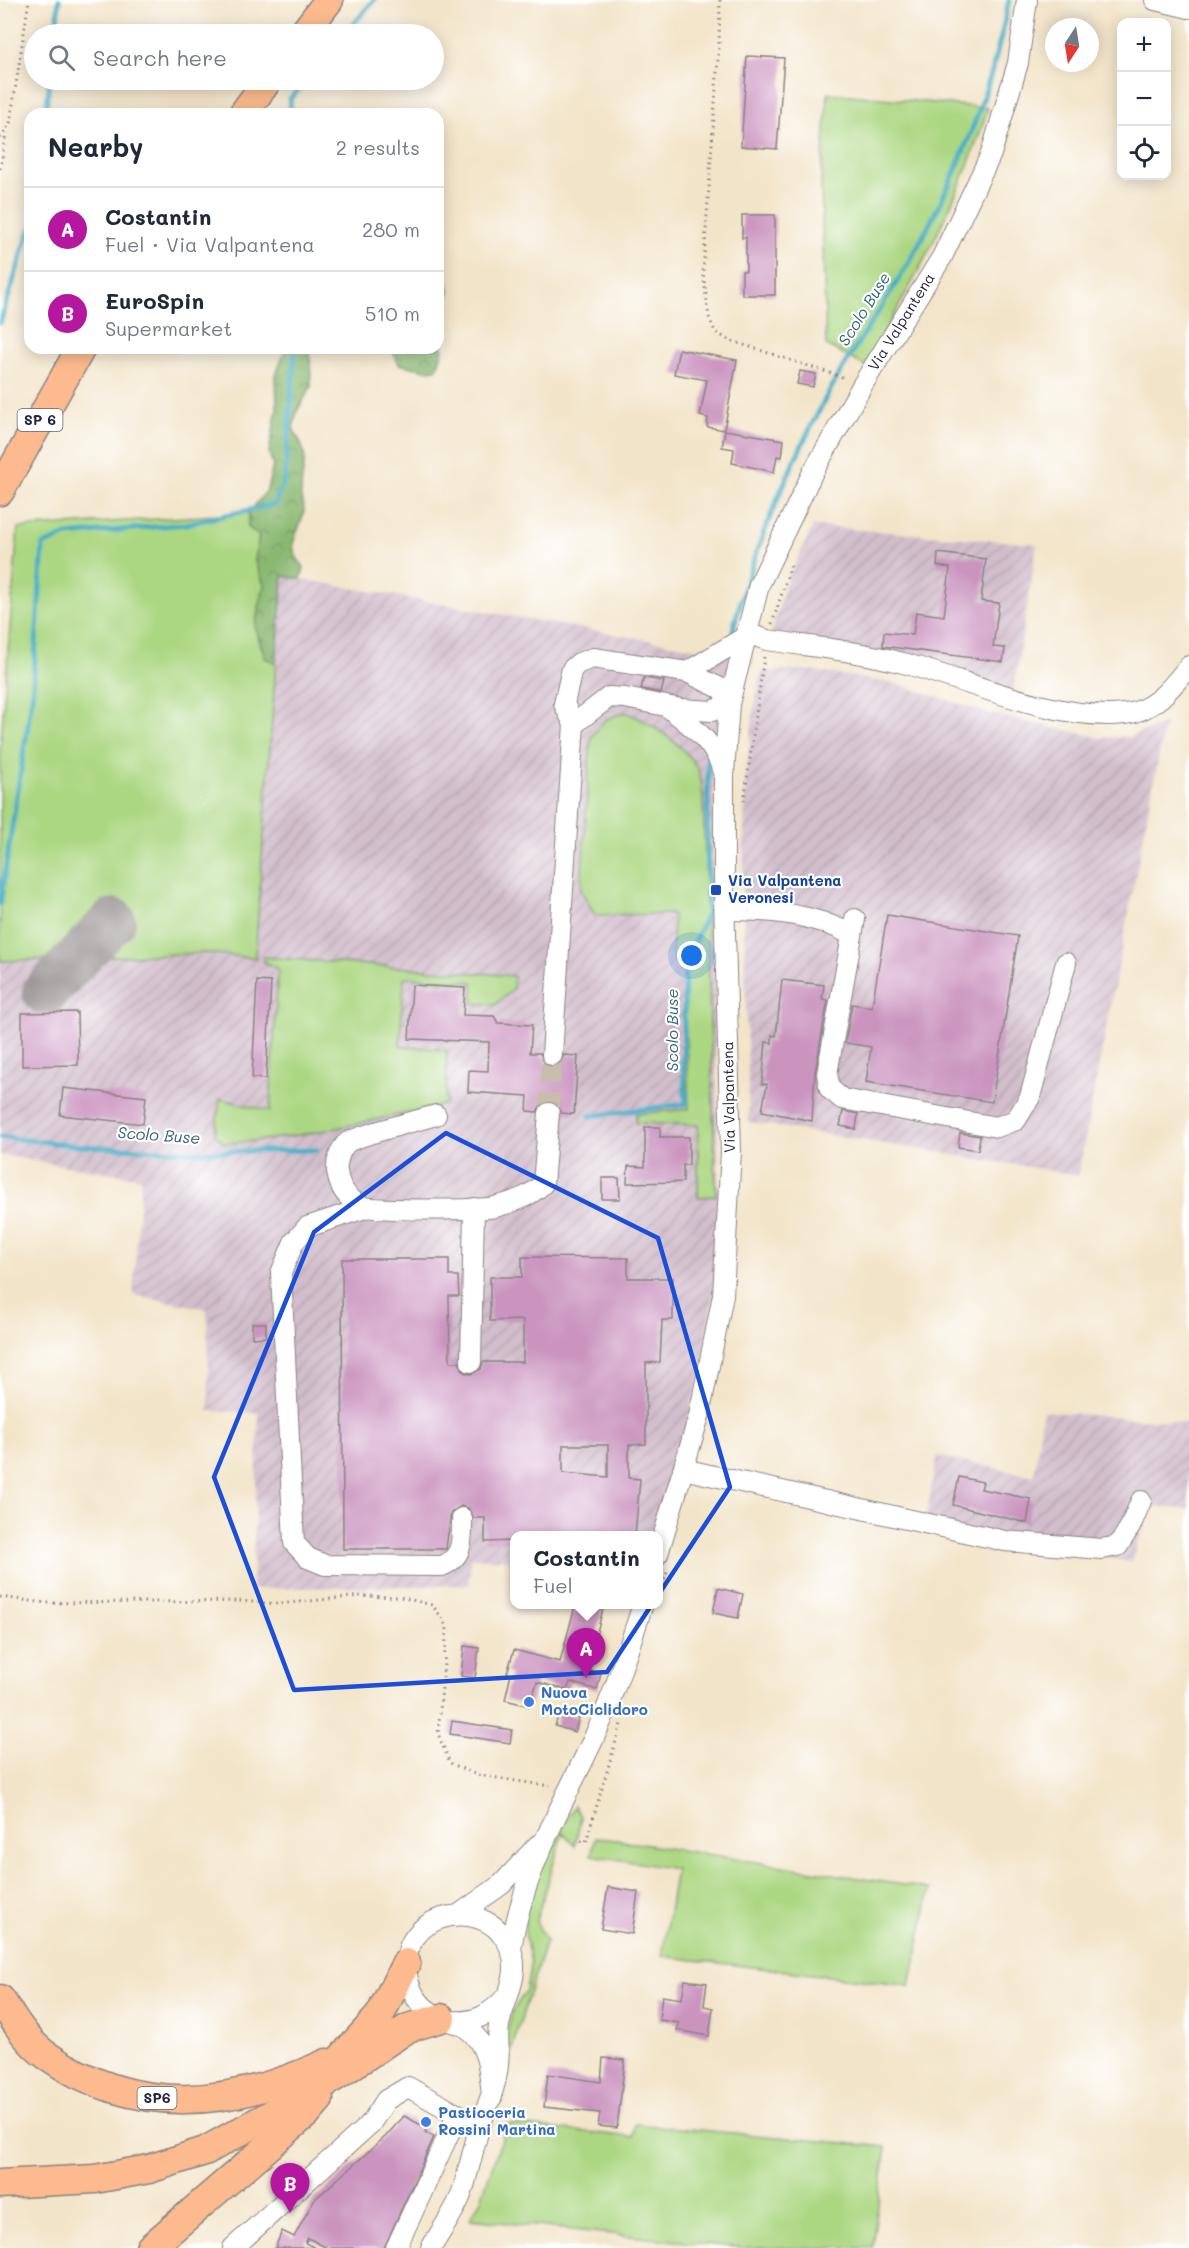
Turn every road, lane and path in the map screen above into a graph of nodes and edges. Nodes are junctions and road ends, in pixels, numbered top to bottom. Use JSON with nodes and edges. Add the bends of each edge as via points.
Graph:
{"nodes":[{"id":1,"x":28,"y":0,"type":"edge"},
{"id":2,"x":329,"y":0,"type":"edge"},
{"id":3,"x":720,"y":0,"type":"edge"},
{"id":4,"x":1027,"y":0,"type":"edge"},
{"id":5,"x":1155,"y":0,"type":"edge"},
{"id":6,"x":1189,"y":8,"type":"edge"},
{"id":7,"x":24,"y":24,"type":"edge"},
{"id":8,"x":311,"y":24,"type":"edge"},
{"id":9,"x":24,"y":27,"type":"edge"},
{"id":10,"x":261,"y":90,"type":"edge"},
{"id":11,"x":247,"y":108,"type":"edge"},
{"id":12,"x":7,"y":131,"type":"junction"},
{"id":13,"x":0,"y":138,"type":"edge"},
{"id":14,"x":0,"y":169,"type":"edge"},
{"id":15,"x":78,"y":354,"type":"edge"},
{"id":16,"x":849,"y":379,"type":"dead end"},
{"id":17,"x":0,"y":491,"type":"edge"},
{"id":18,"x":792,"y":562,"type":"dead end"},
{"id":19,"x":746,"y":635,"type":"junction"},
{"id":20,"x":767,"y":640,"type":"junction"},
{"id":21,"x":1189,"y":666,"type":"edge"},
{"id":22,"x":687,"y":672,"type":"junction"},
{"id":23,"x":729,"y":704,"type":"junction"},
{"id":24,"x":668,"y":708,"type":"junction"},
{"id":25,"x":574,"y":724,"type":"junction"},
{"id":26,"x":724,"y":773,"type":"junction"},
{"id":27,"x":742,"y":810,"type":"dead end"},
{"id":28,"x":724,"y":910,"type":"junction"},
{"id":29,"x":1066,"y":963,"type":"dead end"},
{"id":30,"x":552,"y":1055,"type":"tunnel mouth"},
{"id":31,"x":549,"y":1113,"type":"tunnel mouth"},
{"id":32,"x":436,"y":1115,"type":"dead end"},
{"id":33,"x":365,"y":1208,"type":"junction"},
{"id":34,"x":474,"y":1208,"type":"junction"},
{"id":35,"x":471,"y":1362,"type":"dead end"},
{"id":36,"x":683,"y":1469,"type":"junction"},
{"id":37,"x":1140,"y":1501,"type":"dead end"},
{"id":38,"x":462,"y":1518,"type":"dead end"},
{"id":39,"x":663,"y":1561,"type":"edge"},
{"id":40,"x":0,"y":1597,"type":"edge"},
{"id":41,"x":642,"y":1609,"type":"edge"},
{"id":42,"x":565,"y":1796,"type":"junction"},
{"id":43,"x":546,"y":1836,"type":"junction"},
{"id":44,"x":581,"y":1841,"type":"dead end"},
{"id":45,"x":586,"y":1842,"type":"dead end"},
{"id":46,"x":460,"y":1914,"type":"junction"},
{"id":47,"x":511,"y":1949,"type":"junction"},
{"id":48,"x":406,"y":1963,"type":"junction"},
{"id":49,"x":506,"y":1997,"type":"junction"},
{"id":50,"x":0,"y":2000,"type":"edge"},
{"id":51,"x":445,"y":2020,"type":"junction"},
{"id":52,"x":345,"y":2062,"type":"junction"},
{"id":53,"x":492,"y":2097,"type":"junction"},
{"id":54,"x":458,"y":2114,"type":"junction"},
{"id":55,"x":480,"y":2127,"type":"junction"},
{"id":56,"x":0,"y":2184,"type":"edge"},
{"id":57,"x":150,"y":2248,"type":"edge"},
{"id":58,"x":233,"y":2248,"type":"edge"},
{"id":59,"x":396,"y":2248,"type":"edge"},
{"id":60,"x":431,"y":2248,"type":"edge"}],
"edges":[{"from":1,"to":7,"type":"path"},
{"from":2,"to":8,"type":"highway"},
{"from":3,"to":16,"type":"path","via":[[703,272],[709,317],[715,332],[729,340]]},
{"from":4,"to":19,"type":"street","name":"Via Valpantena","via":[[1018,63],[992,154],[942,257],[813,472],[759,585]]},
{"from":5,"to":6,"type":"street"},
{"from":9,"to":12,"type":"path"},
{"from":10,"to":11,"type":"highway"},
{"from":12,"to":13,"type":"path"},
{"from":12,"to":14,"type":"path"},
{"from":15,"to":17,"type":"highway","number":"SP 6"},
{"from":18,"to":20,"type":"path"},
{"from":19,"to":20,"type":"street"},
{"from":19,"to":22,"type":"street"},
{"from":19,"to":23,"type":"street","name":"Via Valpantena"},
{"from":20,"to":21,"type":"street","via":[[901,662],[1050,707],[1104,715],[1146,708],[1168,691]]},
{"from":20,"to":27,"type":"path"},
{"from":22,"to":23,"type":"street","via":[[722,689]]},
{"from":22,"to":25,"type":"street","via":[[593,658],[579,663],[572,669],[564,704]]},
{"from":23,"to":24,"type":"street","via":[[711,711]]},
{"from":23,"to":26,"type":"street","name":"Via Valpantena"},
{"from":24,"to":25,"type":"street","via":[[609,698]]},
{"from":24,"to":26,"type":"street","via":[[697,730],[719,756]]},
{"from":25,"to":30,"type":"street"},
{"from":26,"to":28,"type":"street","name":"Via Valpantena"},
{"from":28,"to":29,"type":"street","via":[[756,910],[853,927],[826,1074],[830,1089],[842,1100],[997,1127],[1016,1120],[1030,1097]]},
{"from":28,"to":36,"type":"street","name":"Via Valpantena","via":[[731,1151],[723,1295],[699,1416]]},
{"from":31,"to":34,"type":"street","via":[[543,1184],[530,1196],[492,1208]]},
{"from":32,"to":33,"type":"street","via":[[348,1142],[339,1156],[339,1185],[348,1198]]},
{"from":33,"to":34,"type":"street"},
{"from":33,"to":38,"type":"street","via":[[307,1227],[294,1242],[281,1273],[294,1543],[308,1557],[325,1565],[441,1566],[460,1552]]},
{"from":34,"to":35,"type":"street"},
{"from":36,"to":37,"type":"street","via":[[1005,1541],[1101,1549],[1118,1546]]},
{"from":36,"to":39,"type":"street","name":"Via Valpantena"},
{"from":40,"to":42,"type":"path","via":[[46,1603],[241,1601],[278,1605],[360,1596],[416,1599],[432,1605],[447,1628],[438,1734],[450,1763],[477,1775],[558,1787]]},
{"from":41,"to":42,"type":"street","via":[[613,1696]]},
{"from":42,"to":43,"type":"street"},
{"from":43,"to":46,"type":"street","via":[[502,1884]]},
{"from":43,"to":47,"type":"street","via":[[517,1912]]},
{"from":44,"to":45,"type":"path"},
{"from":46,"to":47,"type":"street","via":[[476,1916],[491,1924]]},
{"from":46,"to":48,"type":"street","via":[[440,1918],[423,1928],[411,1944]]},
{"from":47,"to":49,"type":"street","via":[[514,1974]]},
{"from":48,"to":51,"type":"street","via":[[415,1996],[428,2012]]},
{"from":48,"to":52,"type":"highway","number":"SP6","via":[[380,2015]]},
{"from":49,"to":51,"type":"street","via":[[481,2018],[465,2022]]},
{"from":49,"to":53,"type":"street"},
{"from":50,"to":52,"type":"highway","number":"SP6","via":[[16,2024],[45,2054],[86,2077],[129,2094],[172,2101],[223,2098]]},
{"from":51,"to":52,"type":"highway","number":"SP6","via":[[408,2028]]},
{"from":51,"to":53,"type":"street","via":[[465,2028],[478,2041],[486,2057]]},
{"from":52,"to":56,"type":"highway","number":"SP6","via":[[315,2090],[206,2151],[149,2169],[95,2179]]},
{"from":52,"to":57,"type":"highway","number":"SP6","via":[[306,2114]]},
{"from":53,"to":55,"type":"street"},
{"from":54,"to":55,"type":"street"},
{"from":54,"to":58,"type":"street","via":[[408,2087],[386,2100],[371,2123]]},
{"from":54,"to":59,"type":"street"},
{"from":55,"to":60,"type":"street","via":[[462,2194]]}]}
